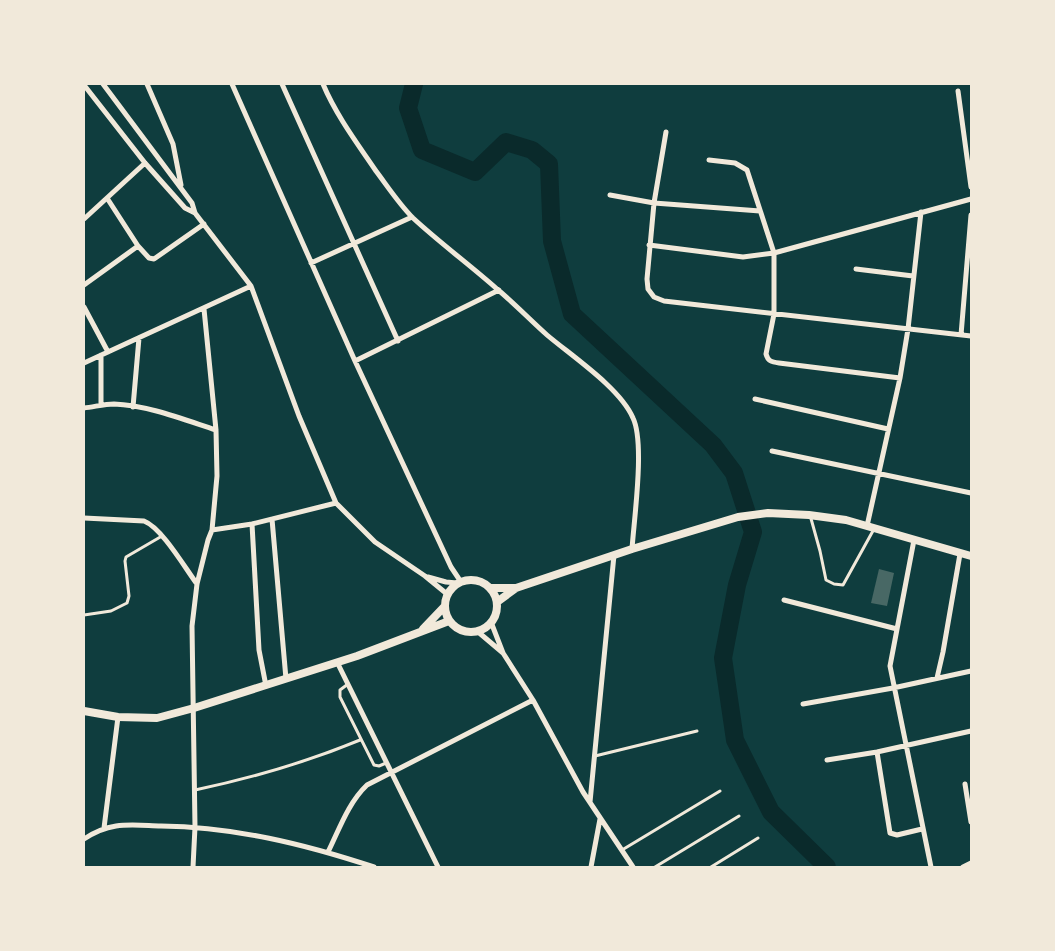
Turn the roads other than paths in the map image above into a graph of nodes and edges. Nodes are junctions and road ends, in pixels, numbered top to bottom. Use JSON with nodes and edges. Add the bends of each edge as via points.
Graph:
{"nodes":[{"id":1,"x":103,"y":84,"type":"edge"},
{"id":2,"x":148,"y":84,"type":"edge"},
{"id":3,"x":232,"y":84,"type":"edge"},
{"id":4,"x":282,"y":84,"type":"edge"},
{"id":5,"x":323,"y":84,"type":"edge"},
{"id":6,"x":84,"y":85,"type":"edge"},
{"id":7,"x":958,"y":91,"type":"dead end"},
{"id":8,"x":666,"y":132,"type":"dead end"},
{"id":9,"x":709,"y":160,"type":"dead end"},
{"id":10,"x":144,"y":163,"type":"junction"},
{"id":11,"x":971,"y":187,"type":"edge"},
{"id":12,"x":181,"y":188,"type":"junction"},
{"id":13,"x":610,"y":195,"type":"dead end"},
{"id":14,"x":107,"y":198,"type":"junction"},
{"id":15,"x":971,"y":199,"type":"edge"},
{"id":16,"x":654,"y":203,"type":"junction"},
{"id":17,"x":760,"y":211,"type":"junction"},
{"id":18,"x":921,"y":212,"type":"junction"},
{"id":19,"x":195,"y":213,"type":"junction"},
{"id":20,"x":971,"y":215,"type":"edge"},
{"id":21,"x":412,"y":217,"type":"junction"},
{"id":22,"x":84,"y":219,"type":"edge"},
{"id":23,"x":204,"y":224,"type":"junction"},
{"id":24,"x":355,"y":244,"type":"junction"},
{"id":25,"x":649,"y":245,"type":"junction"},
{"id":26,"x":138,"y":246,"type":"junction"},
{"id":27,"x":774,"y":253,"type":"junction"},
{"id":28,"x":311,"y":263,"type":"junction"},
{"id":29,"x":969,"y":266,"type":"edge"},
{"id":30,"x":856,"y":269,"type":"dead end"},
{"id":31,"x":913,"y":276,"type":"junction"},
{"id":32,"x":84,"y":285,"type":"edge"},
{"id":33,"x":251,"y":286,"type":"junction"},
{"id":34,"x":499,"y":290,"type":"junction"},
{"id":35,"x":84,"y":307,"type":"edge"},
{"id":36,"x":204,"y":309,"type":"junction"},
{"id":37,"x":774,"y":314,"type":"junction"},
{"id":38,"x":908,"y":329,"type":"junction"},
{"id":39,"x":961,"y":335,"type":"junction"},
{"id":40,"x":971,"y":336,"type":"edge"},
{"id":41,"x":139,"y":338,"type":"junction"},
{"id":42,"x":398,"y":340,"type":"junction"},
{"id":43,"x":108,"y":352,"type":"junction"},
{"id":44,"x":101,"y":355,"type":"junction"},
{"id":45,"x":355,"y":360,"type":"junction"},
{"id":46,"x":84,"y":364,"type":"edge"},
{"id":47,"x":900,"y":378,"type":"junction"},
{"id":48,"x":755,"y":399,"type":"dead end"},
{"id":49,"x":101,"y":406,"type":"junction"},
{"id":50,"x":133,"y":407,"type":"junction"},
{"id":51,"x":84,"y":408,"type":"edge"},
{"id":52,"x":888,"y":429,"type":"junction"},
{"id":53,"x":216,"y":430,"type":"junction"},
{"id":54,"x":772,"y":451,"type":"dead end"},
{"id":55,"x":879,"y":473,"type":"junction"},
{"id":56,"x":971,"y":493,"type":"edge"},
{"id":57,"x":336,"y":503,"type":"junction"},
{"id":58,"x":809,"y":515,"type":"junction"},
{"id":59,"x":84,"y":518,"type":"edge"},
{"id":60,"x":272,"y":519,"type":"junction"},
{"id":61,"x":252,"y":524,"type":"junction"},
{"id":62,"x":871,"y":527,"type":"junction"},
{"id":63,"x":212,"y":530,"type":"junction"},
{"id":64,"x":162,"y":536,"type":"junction"},
{"id":65,"x":914,"y":540,"type":"junction"},
{"id":66,"x":632,"y":549,"type":"junction"},
{"id":67,"x":960,"y":554,"type":"junction"},
{"id":68,"x":614,"y":555,"type":"junction"},
{"id":69,"x":971,"y":556,"type":"edge"},
{"id":70,"x":425,"y":576,"type":"junction"},
{"id":71,"x":459,"y":582,"type":"junction"},
{"id":72,"x":197,"y":584,"type":"junction"},
{"id":73,"x":490,"y":588,"type":"junction"},
{"id":74,"x":516,"y":588,"type":"junction"},
{"id":75,"x":447,"y":594,"type":"junction"},
{"id":76,"x":784,"y":600,"type":"dead end"},
{"id":77,"x":497,"y":602,"type":"junction"},
{"id":78,"x":444,"y":607,"type":"junction"},
{"id":79,"x":84,"y":615,"type":"edge"},
{"id":80,"x":450,"y":621,"type":"junction"},
{"id":81,"x":491,"y":622,"type":"junction"},
{"id":82,"x":897,"y":629,"type":"junction"},
{"id":83,"x":477,"y":631,"type":"junction"},
{"id":84,"x":420,"y":632,"type":"junction"},
{"id":85,"x":503,"y":654,"type":"junction"},
{"id":86,"x":337,"y":662,"type":"junction"},
{"id":87,"x":971,"y":670,"type":"edge"},
{"id":88,"x":937,"y":678,"type":"junction"},
{"id":89,"x":286,"y":679,"type":"junction"},
{"id":90,"x":348,"y":684,"type":"junction"},
{"id":91,"x":266,"y":686,"type":"junction"},
{"id":92,"x":893,"y":688,"type":"junction"},
{"id":93,"x":533,"y":700,"type":"junction"},
{"id":94,"x":803,"y":704,"type":"dead end"},
{"id":95,"x":194,"y":708,"type":"junction"},
{"id":96,"x":84,"y":711,"type":"edge"},
{"id":97,"x":118,"y":717,"type":"junction"},
{"id":98,"x":697,"y":731,"type":"dead end"},
{"id":99,"x":971,"y":731,"type":"edge"},
{"id":100,"x":360,"y":740,"type":"junction"},
{"id":101,"x":907,"y":746,"type":"junction"},
{"id":102,"x":877,"y":752,"type":"junction"},
{"id":103,"x":594,"y":756,"type":"junction"},
{"id":104,"x":827,"y":760,"type":"dead end"},
{"id":105,"x":387,"y":762,"type":"junction"},
{"id":106,"x":392,"y":773,"type":"junction"},
{"id":107,"x":965,"y":784,"type":"dead end"},
{"id":108,"x":195,"y":790,"type":"junction"},
{"id":109,"x":720,"y":791,"type":"dead end"},
{"id":110,"x":590,"y":802,"type":"junction"},
{"id":111,"x":739,"y":816,"type":"dead end"},
{"id":112,"x":600,"y":819,"type":"junction"},
{"id":113,"x":971,"y":822,"type":"edge"},
{"id":114,"x":195,"y":827,"type":"junction"},
{"id":115,"x":104,"y":828,"type":"junction"},
{"id":116,"x":922,"y":829,"type":"junction"},
{"id":117,"x":84,"y":838,"type":"edge"},
{"id":118,"x":758,"y":838,"type":"dead end"},
{"id":119,"x":622,"y":851,"type":"junction"},
{"id":120,"x":328,"y":852,"type":"junction"},
{"id":121,"x":971,"y":863,"type":"edge"},
{"id":122,"x":193,"y":867,"type":"edge"},
{"id":123,"x":374,"y":867,"type":"edge"},
{"id":124,"x":438,"y":867,"type":"edge"},
{"id":125,"x":591,"y":867,"type":"edge"},
{"id":126,"x":633,"y":867,"type":"edge"},
{"id":127,"x":655,"y":867,"type":"edge"},
{"id":128,"x":711,"y":867,"type":"edge"},
{"id":129,"x":931,"y":867,"type":"edge"},
{"id":130,"x":963,"y":867,"type":"edge"}],
"edges":[{"from":1,"to":12,"type":"street"},
{"from":2,"to":12,"type":"street","via":[[173,144]]},
{"from":3,"to":28,"type":"street"},
{"from":4,"to":24,"type":"street"},
{"from":5,"to":21,"type":"street","via":[[360,148]]},
{"from":6,"to":10,"type":"street"},
{"from":7,"to":11,"type":"street"},
{"from":8,"to":16,"type":"street"},
{"from":9,"to":17,"type":"street","via":[[744,167]]},
{"from":10,"to":14,"type":"street"},
{"from":10,"to":19,"type":"street","via":[[185,208]]},
{"from":12,"to":19,"type":"street"},
{"from":13,"to":16,"type":"street"},
{"from":14,"to":22,"type":"street"},
{"from":14,"to":26,"type":"street"},
{"from":15,"to":18,"type":"street"},
{"from":16,"to":17,"type":"street"},
{"from":16,"to":25,"type":"street"},
{"from":17,"to":27,"type":"street"},
{"from":18,"to":27,"type":"street"},
{"from":18,"to":31,"type":"street"},
{"from":19,"to":23,"type":"street"},
{"from":20,"to":29,"type":"street"},
{"from":21,"to":24,"type":"street"},
{"from":21,"to":34,"type":"street"},
{"from":23,"to":26,"type":"street","via":[[154,259]]},
{"from":23,"to":33,"type":"street"},
{"from":24,"to":28,"type":"street"},
{"from":24,"to":42,"type":"street"},
{"from":25,"to":27,"type":"street","via":[[743,257]]},
{"from":25,"to":37,"type":"street","via":[[647,279],[648,289],[654,297],[664,301]]},
{"from":26,"to":32,"type":"street"},
{"from":27,"to":37,"type":"street"},
{"from":28,"to":45,"type":"street"},
{"from":29,"to":39,"type":"street"},
{"from":30,"to":31,"type":"street"},
{"from":31,"to":38,"type":"street"},
{"from":33,"to":36,"type":"street"},
{"from":33,"to":57,"type":"street","via":[[299,416]]},
{"from":34,"to":42,"type":"street"},
{"from":34,"to":66,"type":"street","via":[[625,403],[634,419],[638,433],[638,465]]},
{"from":35,"to":43,"type":"street"},
{"from":36,"to":41,"type":"street"},
{"from":36,"to":53,"type":"street"},
{"from":37,"to":38,"type":"street"},
{"from":37,"to":47,"type":"street","via":[[766,354],[772,362]]},
{"from":38,"to":39,"type":"street"},
{"from":38,"to":47,"type":"street"},
{"from":39,"to":40,"type":"street"},
{"from":41,"to":43,"type":"street"},
{"from":41,"to":50,"type":"street"},
{"from":42,"to":45,"type":"street"},
{"from":43,"to":44,"type":"street"},
{"from":44,"to":46,"type":"street"},
{"from":44,"to":49,"type":"street"},
{"from":45,"to":71,"type":"street"},
{"from":47,"to":52,"type":"street"},
{"from":48,"to":52,"type":"street"},
{"from":49,"to":50,"type":"street"},
{"from":49,"to":51,"type":"street"},
{"from":50,"to":53,"type":"street"},
{"from":52,"to":55,"type":"street"},
{"from":53,"to":63,"type":"street","via":[[217,476]]},
{"from":54,"to":55,"type":"street"},
{"from":55,"to":56,"type":"street"},
{"from":55,"to":62,"type":"street"},
{"from":57,"to":60,"type":"street"},
{"from":57,"to":70,"type":"street","via":[[375,542]]},
{"from":58,"to":62,"type":"street"},
{"from":58,"to":62,"type":"lane","via":[[826,580],[834,584],[843,585]]},
{"from":58,"to":66,"type":"street","via":[[768,513],[738,517]]},
{"from":59,"to":64,"type":"street","via":[[144,521]]},
{"from":60,"to":61,"type":"street"},
{"from":60,"to":89,"type":"street"},
{"from":61,"to":63,"type":"street"},
{"from":61,"to":91,"type":"street","via":[[259,650]]},
{"from":62,"to":65,"type":"street"},
{"from":63,"to":72,"type":"street"},
{"from":64,"to":72,"type":"street"},
{"from":64,"to":79,"type":"lane","via":[[126,557],[127,603],[111,611]]},
{"from":65,"to":67,"type":"street"},
{"from":65,"to":82,"type":"street"},
{"from":66,"to":68,"type":"street"},
{"from":67,"to":69,"type":"street"},
{"from":67,"to":88,"type":"street"},
{"from":68,"to":74,"type":"street"},
{"from":68,"to":103,"type":"street"},
{"from":70,"to":71,"type":"street"},
{"from":70,"to":75,"type":"street"},
{"from":71,"to":73,"type":"street","via":[[476,580]]},
{"from":71,"to":75,"type":"street"},
{"from":72,"to":95,"type":"street","via":[[192,626]]},
{"from":73,"to":74,"type":"street"},
{"from":73,"to":77,"type":"street"},
{"from":74,"to":77,"type":"street"},
{"from":75,"to":78,"type":"street"},
{"from":76,"to":82,"type":"street"},
{"from":77,"to":81,"type":"street"},
{"from":78,"to":80,"type":"street"},
{"from":78,"to":84,"type":"street"},
{"from":80,"to":83,"type":"street","via":[[462,630]]},
{"from":80,"to":84,"type":"street"},
{"from":81,"to":83,"type":"street"},
{"from":81,"to":85,"type":"street"},
{"from":82,"to":92,"type":"street","via":[[890,666]]},
{"from":83,"to":85,"type":"street"},
{"from":84,"to":86,"type":"street"},
{"from":85,"to":93,"type":"street"},
{"from":86,"to":89,"type":"street"},
{"from":86,"to":90,"type":"street"},
{"from":87,"to":88,"type":"street"},
{"from":88,"to":92,"type":"street"},
{"from":89,"to":91,"type":"street"},
{"from":90,"to":100,"type":"lane","via":[[340,690],[340,697]]},
{"from":90,"to":105,"type":"street"},
{"from":91,"to":95,"type":"street"},
{"from":92,"to":94,"type":"street"},
{"from":92,"to":101,"type":"street"},
{"from":93,"to":106,"type":"street"},
{"from":93,"to":110,"type":"street"},
{"from":95,"to":97,"type":"street","via":[[157,718]]},
{"from":95,"to":108,"type":"street"},
{"from":96,"to":97,"type":"street"},
{"from":97,"to":115,"type":"street"},
{"from":98,"to":103,"type":"lane"},
{"from":99,"to":101,"type":"street"},
{"from":100,"to":105,"type":"lane","via":[[374,766]]},
{"from":100,"to":108,"type":"lane","via":[[278,770]]},
{"from":101,"to":102,"type":"street"},
{"from":101,"to":116,"type":"street"},
{"from":102,"to":104,"type":"street"},
{"from":102,"to":116,"type":"street","via":[[890,833]]},
{"from":103,"to":110,"type":"street"},
{"from":105,"to":106,"type":"street"},
{"from":106,"to":120,"type":"street","via":[[359,792]]},
{"from":106,"to":124,"type":"street"},
{"from":107,"to":113,"type":"street"},
{"from":108,"to":114,"type":"street"},
{"from":109,"to":119,"type":"lane"},
{"from":110,"to":112,"type":"street"},
{"from":111,"to":127,"type":"lane"},
{"from":112,"to":119,"type":"street"},
{"from":112,"to":125,"type":"street"},
{"from":114,"to":115,"type":"street","via":[[115,825]]},
{"from":114,"to":120,"type":"street","via":[[273,838]]},
{"from":114,"to":122,"type":"street"},
{"from":115,"to":117,"type":"street"},
{"from":116,"to":129,"type":"street"},
{"from":118,"to":128,"type":"lane"},
{"from":119,"to":126,"type":"street"},
{"from":120,"to":123,"type":"street"},
{"from":121,"to":130,"type":"street"}]}
